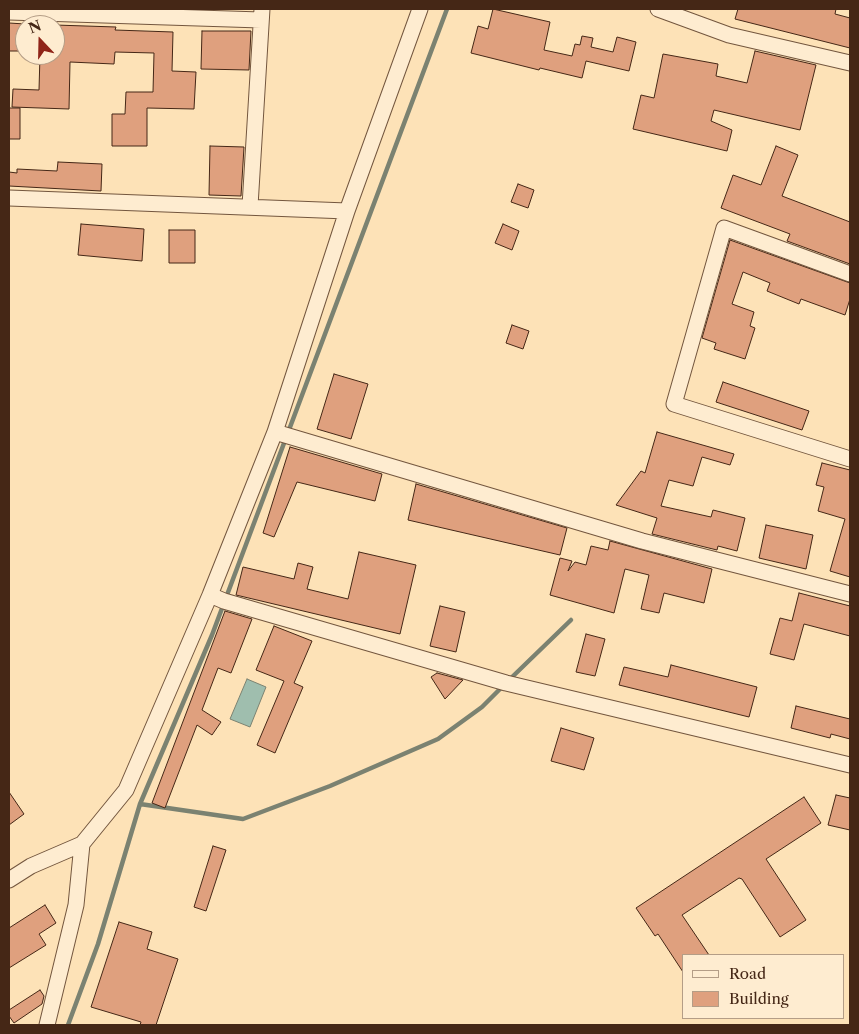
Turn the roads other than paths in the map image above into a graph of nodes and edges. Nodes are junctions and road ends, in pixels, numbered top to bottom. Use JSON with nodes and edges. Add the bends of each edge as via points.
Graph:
{"nodes":[{"id":1,"x":420,"y":9,"type":"edge"},
{"id":2,"x":658,"y":9,"type":"edge"},
{"id":3,"x":9,"y":12,"type":"edge"},
{"id":4,"x":262,"y":14,"type":"edge"},
{"id":5,"x":850,"y":63,"type":"edge"},
{"id":6,"x":9,"y":198,"type":"edge"},
{"id":7,"x":250,"y":206,"type":"junction"},
{"id":8,"x":347,"y":211,"type":"junction"},
{"id":9,"x":850,"y":274,"type":"edge"},
{"id":10,"x":283,"y":435,"type":"junction"},
{"id":11,"x":850,"y":459,"type":"edge"},
{"id":12,"x":210,"y":594,"type":"junction"},
{"id":13,"x":850,"y":594,"type":"edge"},
{"id":14,"x":850,"y":765,"type":"edge"},
{"id":15,"x":82,"y":844,"type":"junction"},
{"id":16,"x":9,"y":880,"type":"edge"},
{"id":17,"x":47,"y":1025,"type":"edge"}],
"edges":[{"from":1,"to":8,"type":"street"},
{"from":2,"to":5,"type":"street","via":[[729,35]]},
{"from":3,"to":4,"type":"street"},
{"from":4,"to":7,"type":"street"},
{"from":6,"to":7,"type":"street"},
{"from":7,"to":8,"type":"street"},
{"from":8,"to":10,"type":"street"},
{"from":9,"to":11,"type":"street","via":[[724,228],[674,404]]},
{"from":10,"to":12,"type":"street"},
{"from":10,"to":13,"type":"street","via":[[642,541]]},
{"from":12,"to":14,"type":"street","via":[[224,601],[506,683]]},
{"from":12,"to":15,"type":"street","via":[[126,790]]},
{"from":15,"to":16,"type":"street","via":[[31,866]]},
{"from":15,"to":17,"type":"street","via":[[76,905]]}]}
